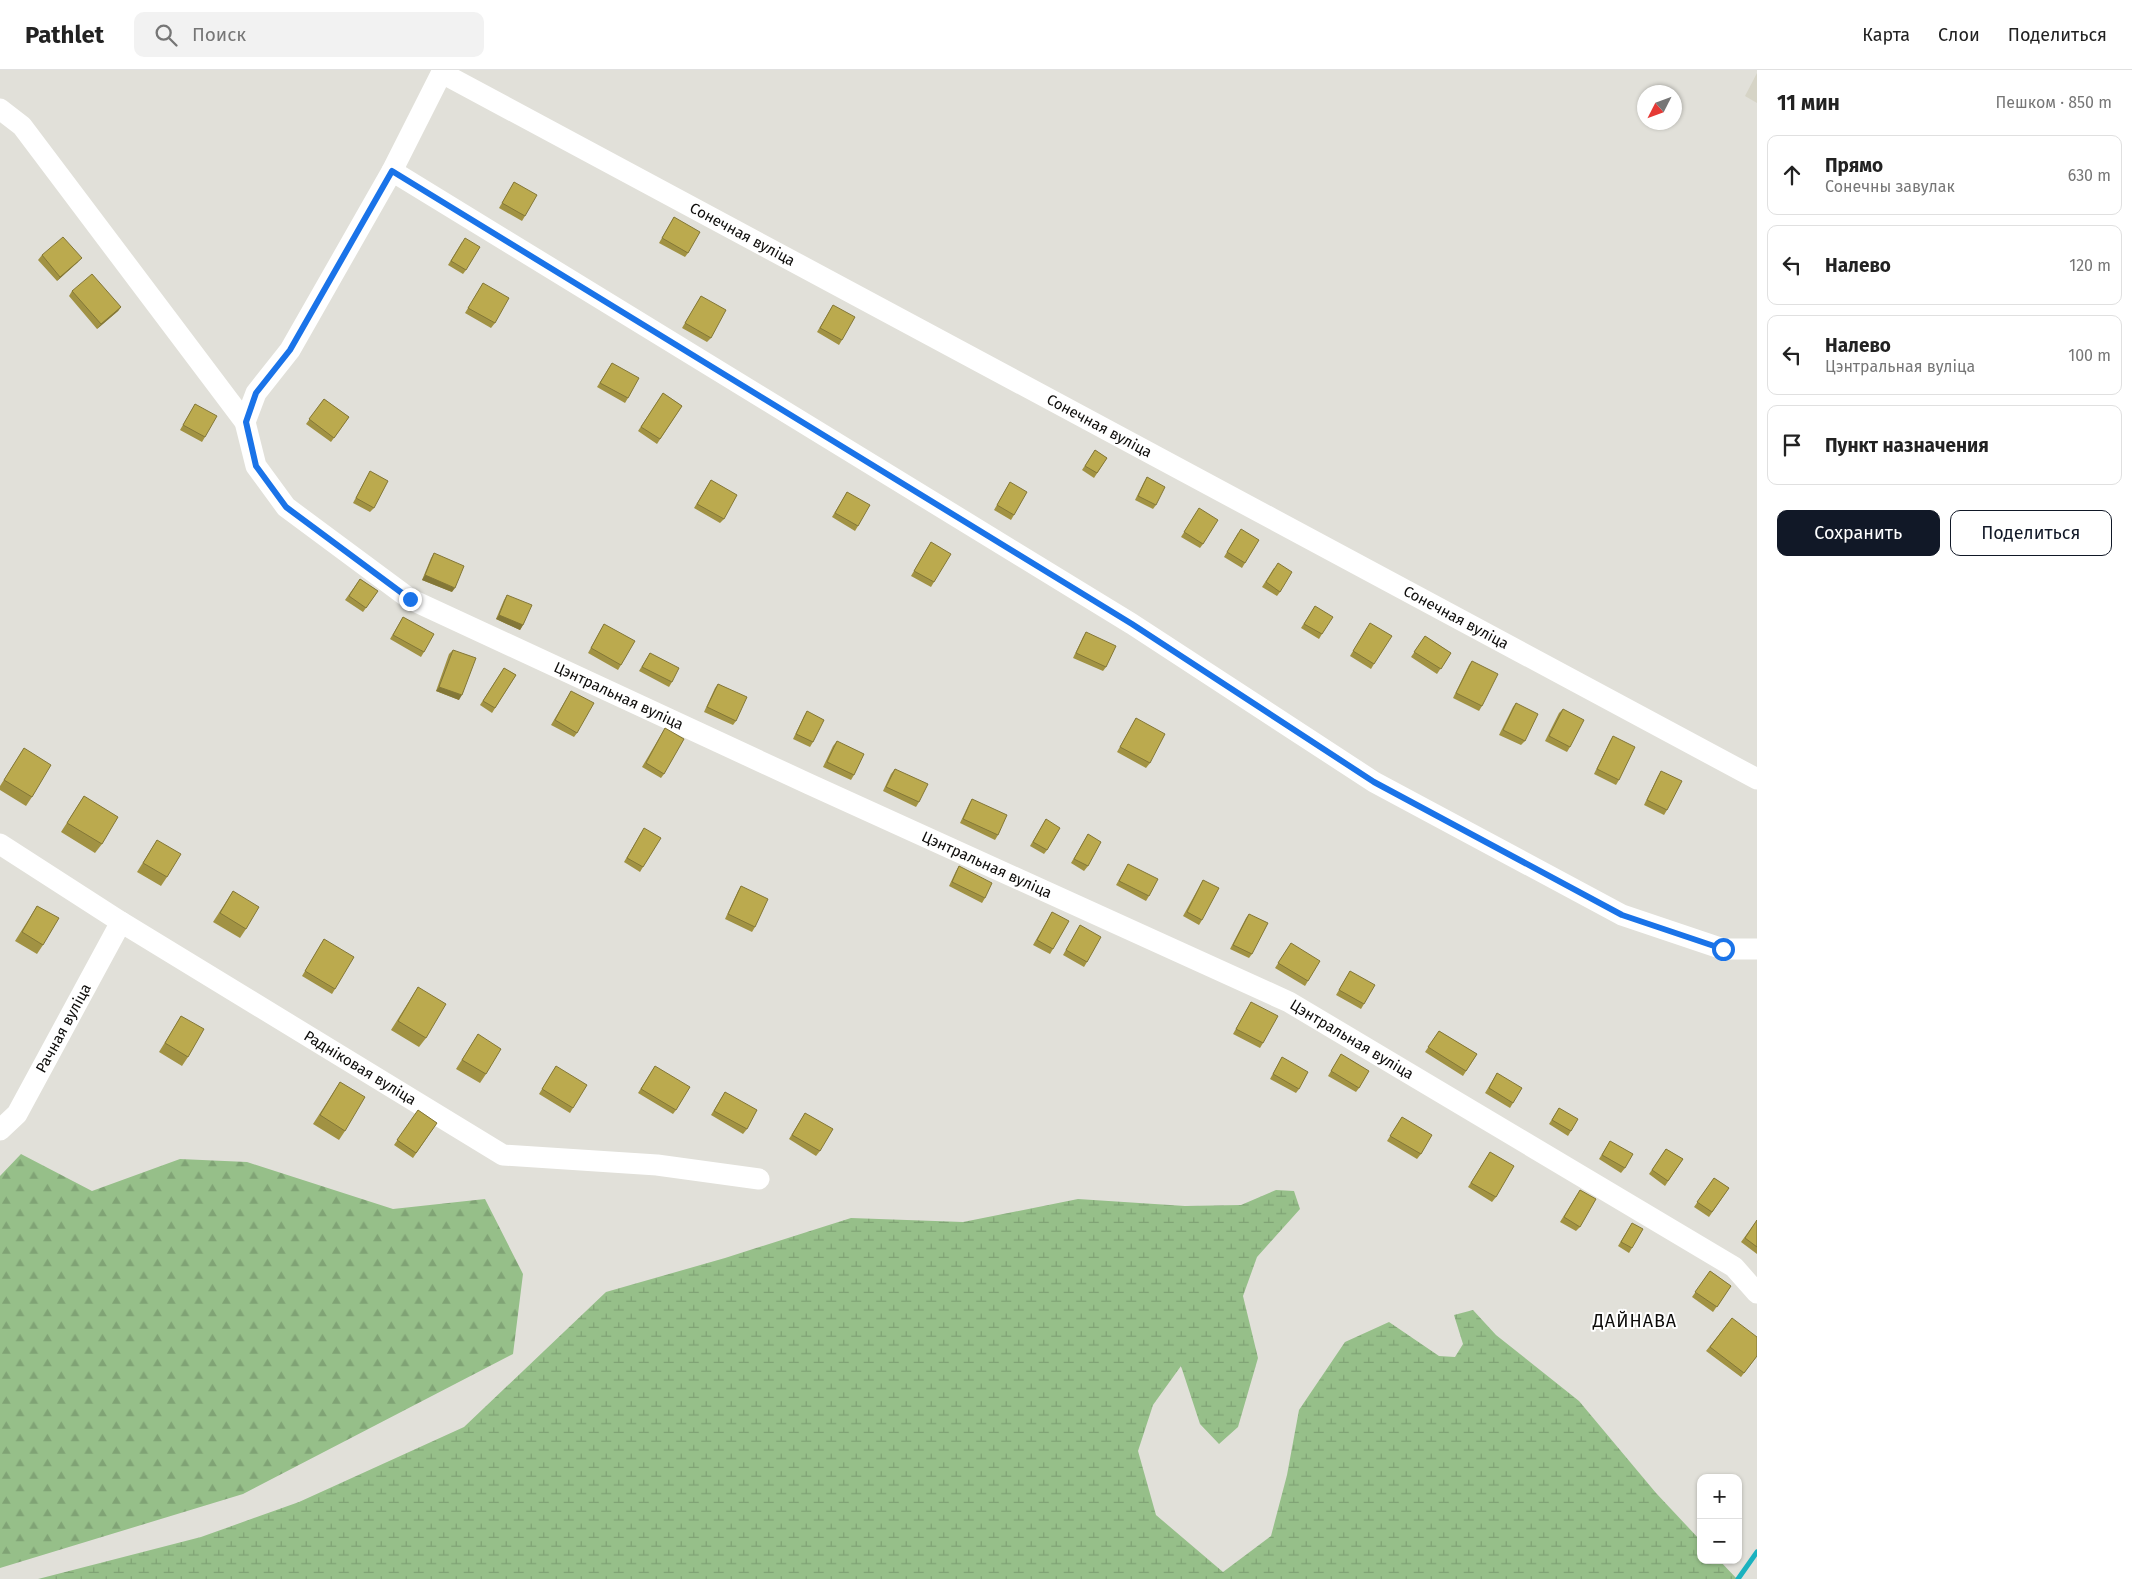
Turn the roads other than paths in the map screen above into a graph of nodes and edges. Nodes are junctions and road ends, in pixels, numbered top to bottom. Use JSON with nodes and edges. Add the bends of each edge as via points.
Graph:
{"nodes":[{"id":1,"x":442,"y":71,"type":"edge"},
{"id":2,"x":0,"y":109,"type":"edge"},
{"id":3,"x":392,"y":171,"type":"junction"},
{"id":4,"x":246,"y":422,"type":"junction"},
{"id":5,"x":1757,"y":779,"type":"edge"},
{"id":6,"x":0,"y":844,"type":"edge"},
{"id":7,"x":121,"y":922,"type":"junction"},
{"id":8,"x":1757,"y":949,"type":"edge"},
{"id":9,"x":0,"y":1130,"type":"edge"},
{"id":10,"x":759,"y":1179,"type":"dead end"},
{"id":11,"x":1757,"y":1293,"type":"edge"}],
"edges":[{"from":1,"to":3,"type":"street"},
{"from":1,"to":5,"type":"street","name":"Сонечная вуліца"},
{"from":2,"to":4,"type":"street","via":[[22,126]]},
{"from":3,"to":4,"type":"street","via":[[290,350],[256,393]]},
{"from":3,"to":8,"type":"street","via":[[1132,624],[1374,782],[1622,915],[1723,949]]},
{"from":4,"to":11,"type":"street","name":"Цэнтральная вуліца","via":[[256,466],[286,507],[410,599],[1289,1002],[1734,1267]]},
{"from":6,"to":7,"type":"street","name":"Радніковая вуліца"},
{"from":7,"to":9,"type":"street","name":"Рачная вуліца","via":[[17,1114]]},
{"from":7,"to":10,"type":"street","name":"Радніковая вуліца","via":[[503,1155],[657,1164]]}]}
